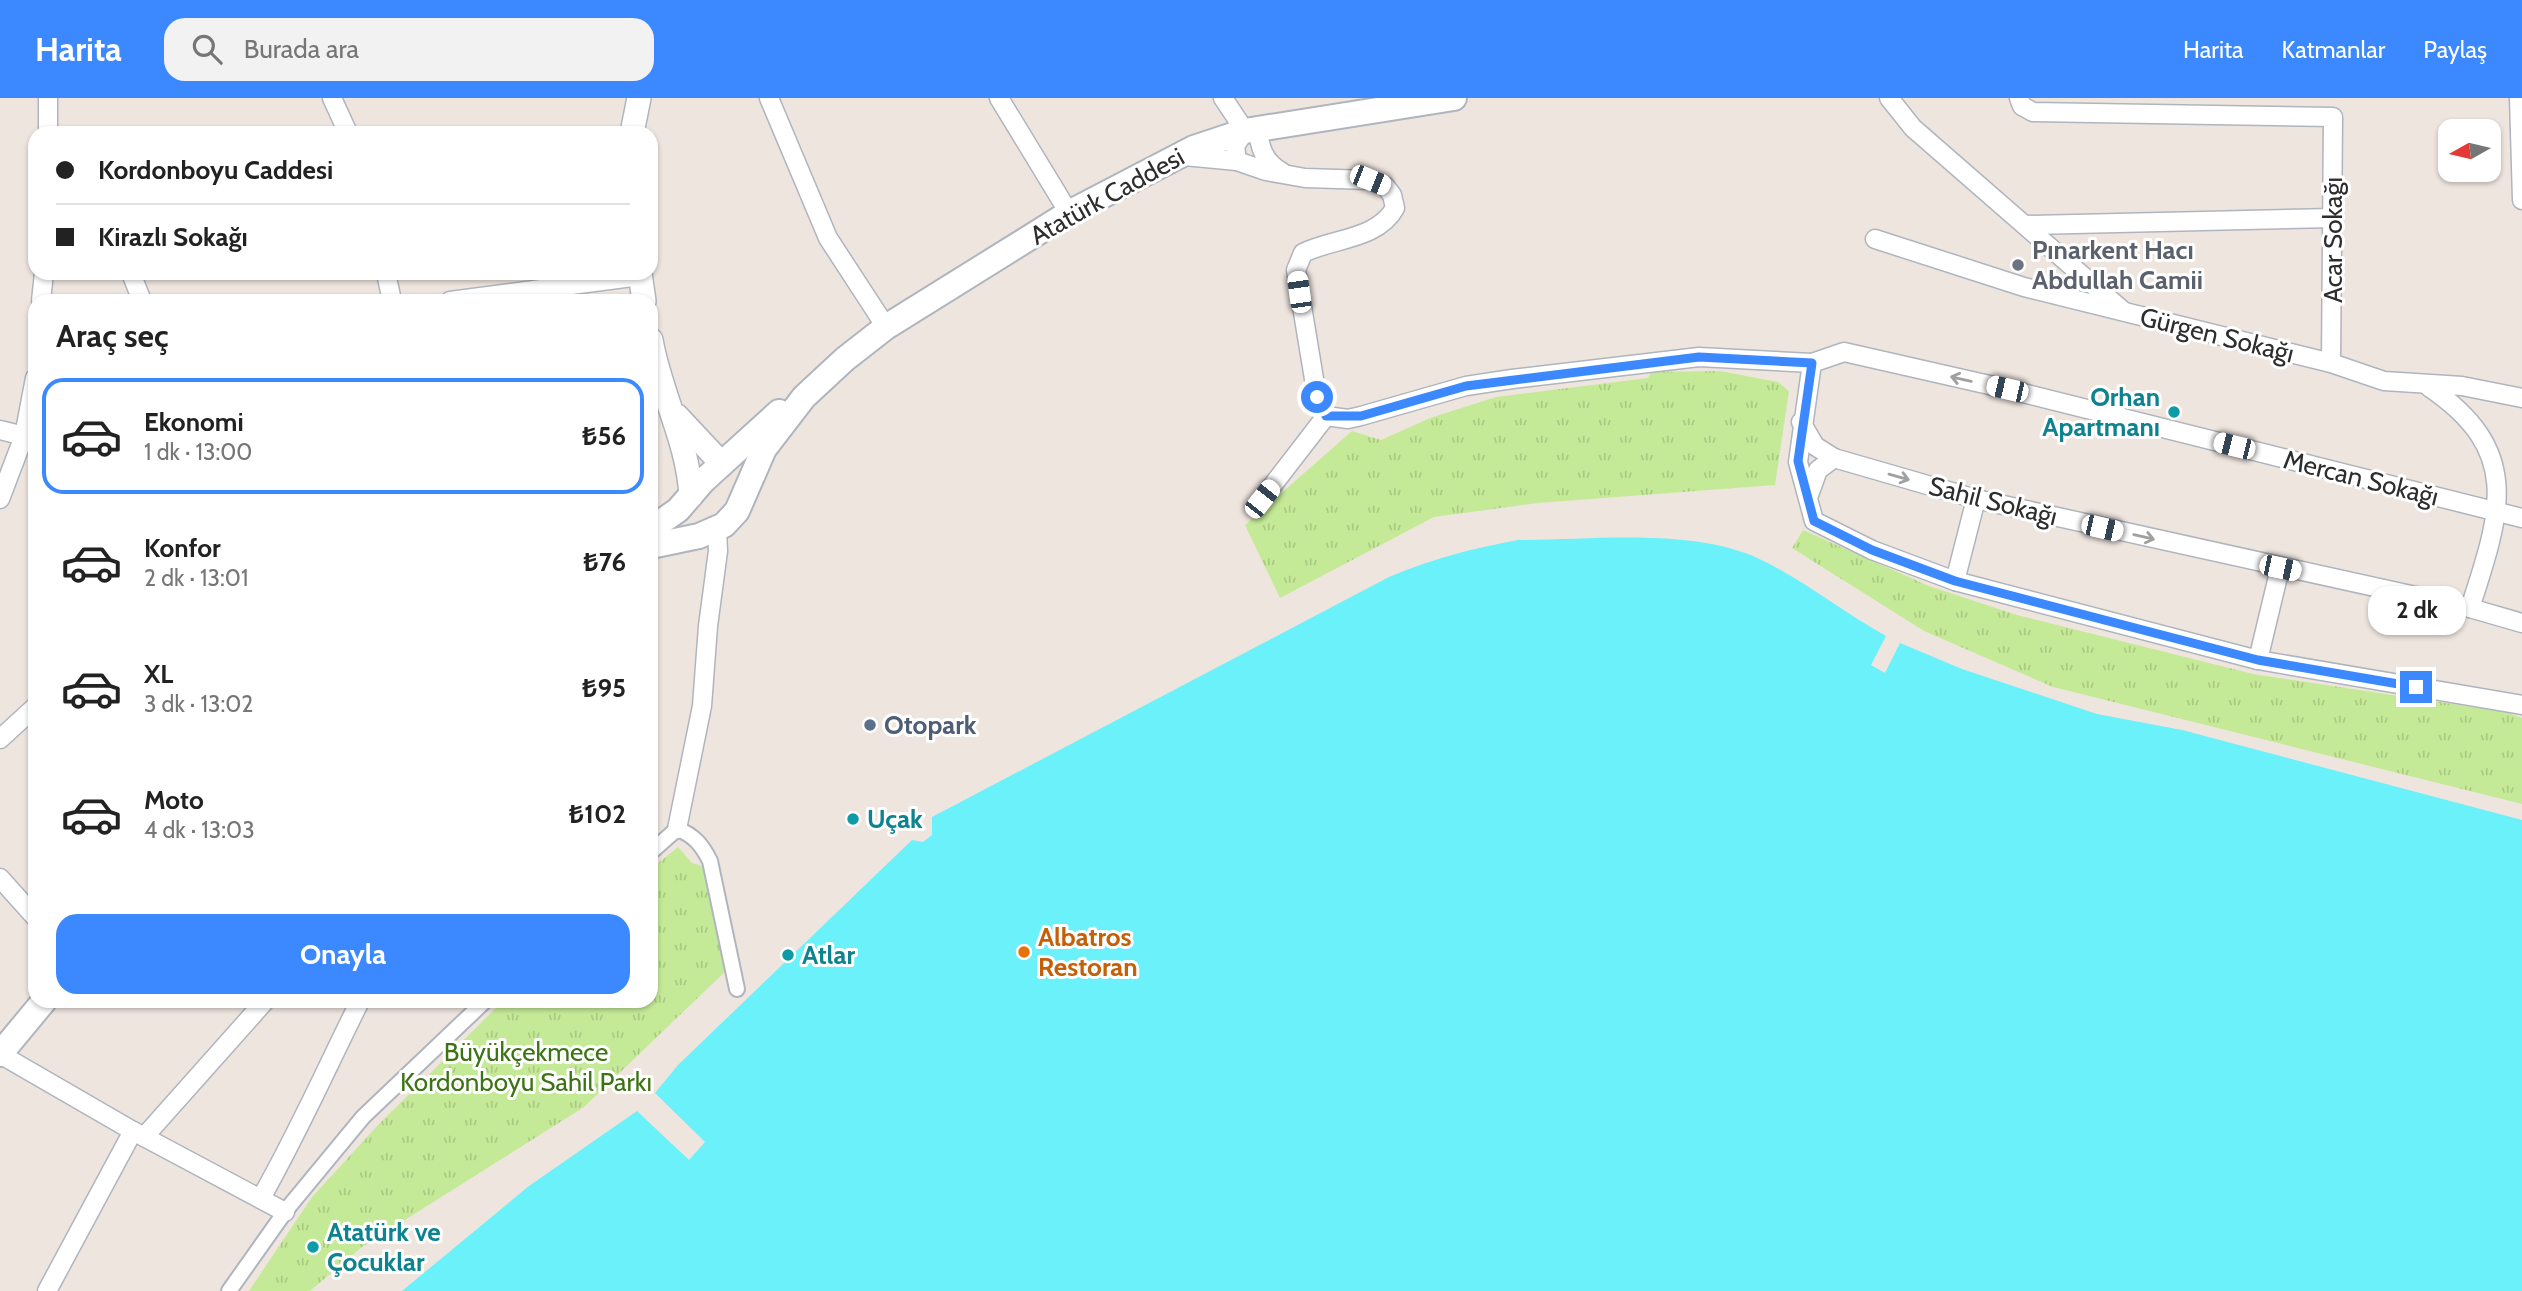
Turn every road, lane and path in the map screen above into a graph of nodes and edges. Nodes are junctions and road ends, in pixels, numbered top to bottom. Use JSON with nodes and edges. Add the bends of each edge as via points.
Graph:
{"nodes":[{"id":1,"x":48,"y":98,"type":"edge"},
{"id":2,"x":332,"y":98,"type":"edge"},
{"id":3,"x":626,"y":98,"type":"edge"},
{"id":4,"x":639,"y":98,"type":"edge"},
{"id":5,"x":769,"y":98,"type":"edge"},
{"id":6,"x":1223,"y":98,"type":"edge"},
{"id":7,"x":1454,"y":98,"type":"edge"},
{"id":8,"x":1889,"y":98,"type":"edge"},
{"id":9,"x":2019,"y":98,"type":"edge"},
{"id":10,"x":2519,"y":98,"type":"edge"},
{"id":11,"x":1004,"y":100,"type":"edge"},
{"id":12,"x":48,"y":126,"type":"edge"},
{"id":13,"x":345,"y":126,"type":"edge"},
{"id":14,"x":626,"y":126,"type":"edge"},
{"id":15,"x":633,"y":126,"type":"edge"},
{"id":16,"x":1251,"y":130,"type":"junction"},
{"id":17,"x":1179,"y":155,"type":"junction"},
{"id":18,"x":1237,"y":161,"type":"junction"},
{"id":19,"x":1284,"y":173,"type":"junction"},
{"id":20,"x":2522,"y":200,"type":"edge"},
{"id":21,"x":1069,"y":213,"type":"junction"},
{"id":22,"x":2333,"y":218,"type":"junction"},
{"id":23,"x":2027,"y":225,"type":"junction"},
{"id":24,"x":1875,"y":239,"type":"dead end"},
{"id":25,"x":598,"y":280,"type":"edge"},
{"id":26,"x":499,"y":294,"type":"edge"},
{"id":27,"x":2125,"y":312,"type":"junction"},
{"id":28,"x":886,"y":327,"type":"junction"},
{"id":29,"x":1812,"y":363,"type":"junction"},
{"id":30,"x":2331,"y":363,"type":"junction"},
{"id":31,"x":658,"y":383,"type":"edge"},
{"id":32,"x":2425,"y":385,"type":"junction"},
{"id":33,"x":804,"y":397,"type":"junction"},
{"id":34,"x":2522,"y":398,"type":"edge"},
{"id":35,"x":670,"y":409,"type":"junction"},
{"id":36,"x":28,"y":415,"type":"edge"},
{"id":37,"x":1326,"y":416,"type":"junction"},
{"id":38,"x":1801,"y":422,"type":"junction"},
{"id":39,"x":0,"y":430,"type":"edge"},
{"id":40,"x":24,"y":436,"type":"junction"},
{"id":41,"x":1834,"y":457,"type":"junction"},
{"id":42,"x":722,"y":464,"type":"junction"},
{"id":43,"x":745,"y":494,"type":"junction"},
{"id":44,"x":1809,"y":495,"type":"junction"},
{"id":45,"x":691,"y":496,"type":"junction"},
{"id":46,"x":0,"y":499,"type":"edge"},
{"id":47,"x":1262,"y":499,"type":"dead end"},
{"id":48,"x":1976,"y":499,"type":"junction"},
{"id":49,"x":2502,"y":513,"type":"junction"},
{"id":50,"x":2522,"y":518,"type":"edge"},
{"id":51,"x":658,"y":525,"type":"edge"},
{"id":52,"x":716,"y":530,"type":"junction"},
{"id":53,"x":658,"y":544,"type":"edge"},
{"id":54,"x":2280,"y":568,"type":"junction"},
{"id":55,"x":1955,"y":581,"type":"junction"},
{"id":56,"x":2470,"y":608,"type":"junction"},
{"id":57,"x":2522,"y":623,"type":"edge"},
{"id":58,"x":2258,"y":660,"type":"junction"},
{"id":59,"x":2522,"y":705,"type":"edge"},
{"id":60,"x":28,"y":713,"type":"edge"},
{"id":61,"x":0,"y":739,"type":"edge"},
{"id":62,"x":677,"y":829,"type":"junction"},
{"id":63,"x":658,"y":846,"type":"edge"},
{"id":64,"x":0,"y":878,"type":"edge"},
{"id":65,"x":28,"y":908,"type":"edge"},
{"id":66,"x":737,"y":989,"type":"dead end"},
{"id":67,"x":38,"y":1008,"type":"edge"},
{"id":68,"x":258,"y":1008,"type":"edge"},
{"id":69,"x":357,"y":1008,"type":"edge"},
{"id":70,"x":478,"y":1008,"type":"edge"},
{"id":71,"x":0,"y":1054,"type":"edge"},
{"id":72,"x":139,"y":1134,"type":"junction"},
{"id":73,"x":261,"y":1198,"type":"junction"},
{"id":74,"x":285,"y":1212,"type":"junction"},
{"id":75,"x":47,"y":1291,"type":"edge"},
{"id":76,"x":229,"y":1291,"type":"edge"}],
"edges":[{"from":1,"to":12,"type":"street"},
{"from":2,"to":13,"type":"street"},
{"from":3,"to":14,"type":"street"},
{"from":4,"to":15,"type":"street"},
{"from":5,"to":28,"type":"street","via":[[828,238]]},
{"from":6,"to":16,"type":"street"},
{"from":7,"to":16,"type":"main road","name":"Atatürk Caddesi"},
{"from":8,"to":23,"type":"street","via":[[1913,128]]},
{"from":9,"to":22,"type":"street","name":"Acar Sokağı","via":[[2022,106],[2033,112],[2333,117]]},
{"from":10,"to":20,"type":"street"},
{"from":11,"to":21,"type":"street"},
{"from":16,"to":17,"type":"main road","name":"Atatürk Caddesi"},
{"from":16,"to":18,"type":"street","via":[[1235,146]]},
{"from":16,"to":19,"type":"street","via":[[1265,159]]},
{"from":17,"to":18,"type":"street"},
{"from":17,"to":21,"type":"main road","name":"Atatürk Caddesi"},
{"from":18,"to":19,"type":"street"},
{"from":19,"to":37,"type":"street","via":[[1370,180],[1384,186],[1395,208],[1376,228],[1303,253],[1296,270],[1317,397]]},
{"from":21,"to":28,"type":"main road","name":"Atatürk Caddesi"},
{"from":22,"to":23,"type":"street"},
{"from":22,"to":30,"type":"street","name":"Acar Sokağı"},
{"from":23,"to":27,"type":"street"},
{"from":24,"to":27,"type":"street","name":"Gürgen Sokağı","via":[[2024,287]]},
{"from":25,"to":26,"type":"street"},
{"from":27,"to":30,"type":"street","name":"Gürgen Sokağı"},
{"from":28,"to":33,"type":"main road","name":"Atatürk Caddesi"},
{"from":29,"to":37,"type":"street","via":[[1699,357],[1466,386],[1361,416]]},
{"from":29,"to":38,"type":"street"},
{"from":49,"to":29,"type":"street","name":"Mercan Sokağı","one_way":true,"via":[[1844,352]]},
{"from":30,"to":32,"type":"street","name":"Gürgen Sokağı","via":[[2384,381]]},
{"from":31,"to":35,"type":"street"},
{"from":32,"to":34,"type":"street","name":"Gürgen Sokağı","via":[[2462,386]]},
{"from":32,"to":49,"type":"street","via":[[2455,401],[2483,428],[2502,460]]},
{"from":33,"to":42,"type":"main road","via":[[788,404]]},
{"from":33,"to":43,"type":"main road","via":[[764,449]]},
{"from":35,"to":42,"type":"street"},
{"from":35,"to":45,"type":"street","via":[[686,457]]},
{"from":36,"to":40,"type":"street"},
{"from":37,"to":47,"type":"street"},
{"from":38,"to":41,"type":"street","via":[[1815,446]]},
{"from":38,"to":44,"type":"street","via":[[1798,461]]},
{"from":39,"to":40,"type":"street"},
{"from":40,"to":46,"type":"street"},
{"from":41,"to":44,"type":"street","via":[[1818,470]]},
{"from":41,"to":48,"type":"street","name":"Sahil Sokağı","one_way":true},
{"from":42,"to":43,"type":"main road","via":[[739,473]]},
{"from":42,"to":45,"type":"main road"},
{"from":43,"to":52,"type":"main road","via":[[737,511]]},
{"from":44,"to":55,"type":"street","via":[[1814,521],[1872,550]]},
{"from":45,"to":51,"type":"main road"},
{"from":45,"to":52,"type":"main road","via":[[702,518]]},
{"from":48,"to":54,"type":"street","name":"Sahil Sokağı","one_way":true},
{"from":48,"to":55,"type":"street"},
{"from":49,"to":50,"type":"street","name":"Mercan Sokağı"},
{"from":49,"to":56,"type":"street"},
{"from":52,"to":53,"type":"main road"},
{"from":52,"to":62,"type":"street","via":[[718,551],[702,706]]},
{"from":54,"to":56,"type":"street","name":"Sahil Sokağı"},
{"from":54,"to":58,"type":"street"},
{"from":55,"to":58,"type":"street"},
{"from":56,"to":57,"type":"street","name":"Sahil Sokağı"},
{"from":58,"to":59,"type":"street"},
{"from":60,"to":61,"type":"street"},
{"from":62,"to":63,"type":"street"},
{"from":62,"to":66,"type":"street","via":[[703,846],[710,861]]},
{"from":64,"to":65,"type":"street"},
{"from":67,"to":71,"type":"main road"},
{"from":68,"to":72,"type":"street"},
{"from":69,"to":73,"type":"street","via":[[303,1123]]},
{"from":70,"to":74,"type":"street","via":[[363,1117]]},
{"from":71,"to":72,"type":"street"},
{"from":72,"to":73,"type":"street"},
{"from":72,"to":75,"type":"street"},
{"from":73,"to":74,"type":"street"},
{"from":74,"to":76,"type":"street"}]}
